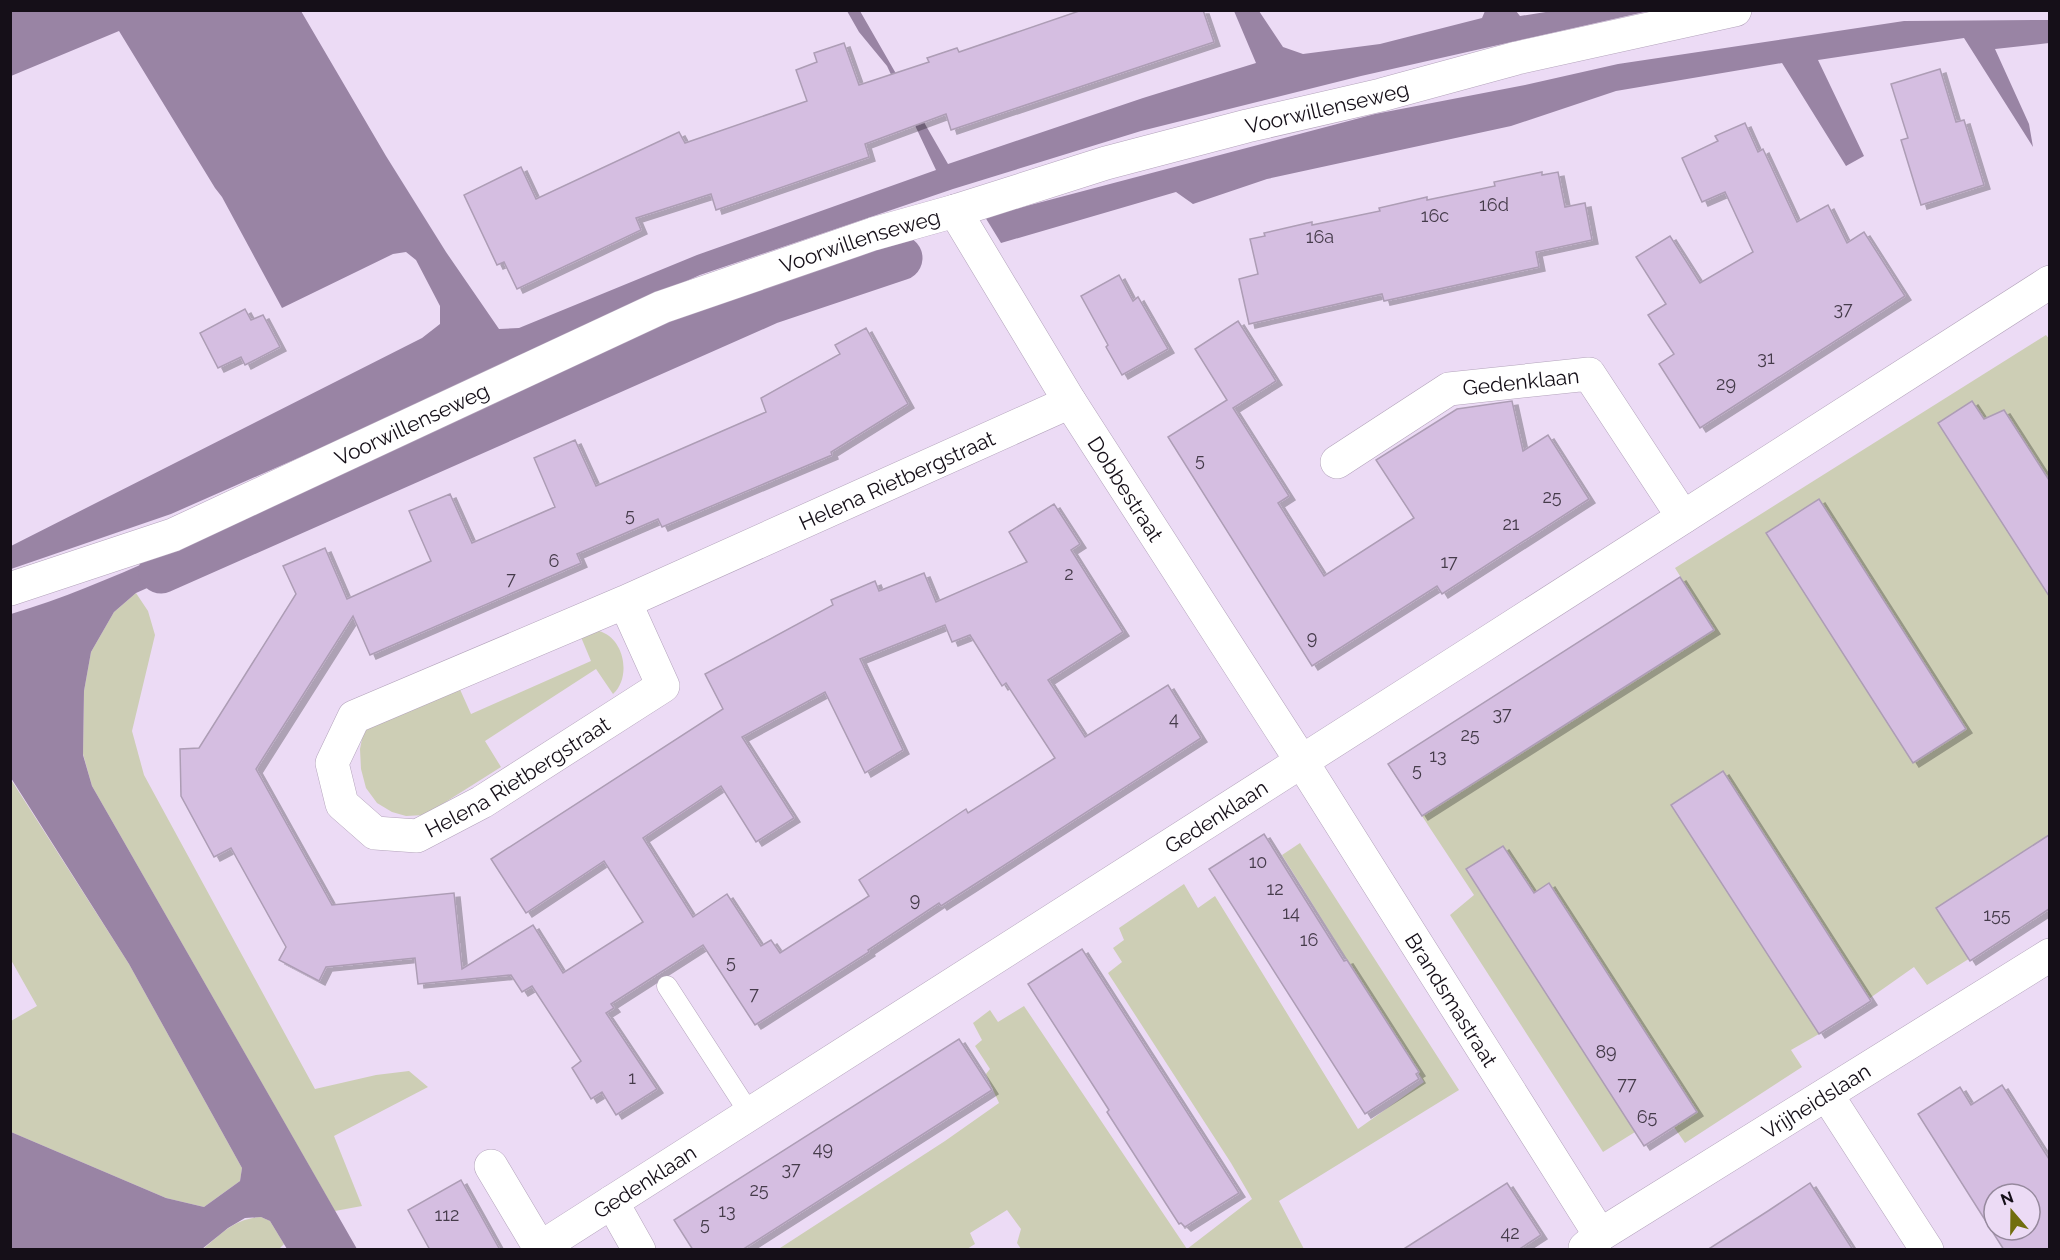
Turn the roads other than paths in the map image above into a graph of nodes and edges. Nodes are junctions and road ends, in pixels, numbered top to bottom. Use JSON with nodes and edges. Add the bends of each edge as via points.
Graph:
{"nodes":[{"id":1,"x":1735,"y":10,"type":"edge"},
{"id":2,"x":955,"y":211,"type":"junction"},
{"id":3,"x":2049,"y":282,"type":"edge"},
{"id":4,"x":1071,"y":402,"type":"junction"},
{"id":5,"x":1337,"y":462,"type":"dead end"},
{"id":6,"x":1683,"y":517,"type":"junction"},
{"id":7,"x":17,"y":587,"type":"edge"},
{"id":8,"x":625,"y":602,"type":"junction"},
{"id":9,"x":1302,"y":762,"type":"junction"},
{"id":10,"x":2049,"y":955,"type":"edge"},
{"id":11,"x":667,"y":986,"type":"dead end"},
{"id":12,"x":1827,"y":1095,"type":"junction"},
{"id":13,"x":750,"y":1114,"type":"junction"},
{"id":14,"x":490,"y":1166,"type":"dead end"},
{"id":15,"x":612,"y":1202,"type":"junction"},
{"id":16,"x":1592,"y":1242,"type":"edge"},
{"id":17,"x":541,"y":1249,"type":"edge"},
{"id":18,"x":639,"y":1250,"type":"edge"},
{"id":19,"x":1927,"y":1250,"type":"edge"}],
"edges":[{"from":1,"to":2,"type":"street","name":"Voorwillenseweg","via":[[1516,58],[1247,126],[1106,163]]},
{"from":2,"to":4,"type":"street","name":"Dobbestraat"},
{"from":2,"to":7,"type":"street","name":"Voorwillenseweg","via":[[873,234],[662,307],[173,535]]},
{"from":3,"to":6,"type":"street","name":"Gedenklaan"},
{"from":4,"to":8,"type":"street","name":"Helena Rietbergstraat"},
{"from":4,"to":9,"type":"street","name":"Dobbestraat"},
{"from":5,"to":6,"type":"street","name":"Gedenklaan","via":[[1449,389],[1589,374]]},
{"from":6,"to":9,"type":"street","name":"Gedenklaan"},
{"from":8,"to":8,"type":"street","name":"Helena Rietbergstraat","via":[[663,686],[482,802],[417,836],[375,833],[342,804],[332,763],[354,717]]},
{"from":9,"to":13,"type":"street","name":"Gedenklaan"},
{"from":9,"to":16,"type":"street","name":"Brandsmastraat"},
{"from":10,"to":12,"type":"street","name":"Vrijheidslaan"},
{"from":11,"to":13,"type":"lane"},
{"from":12,"to":16,"type":"street","name":"Vrijheidslaan"},
{"from":12,"to":19,"type":"street"},
{"from":13,"to":15,"type":"street","name":"Gedenklaan"},
{"from":14,"to":17,"type":"street"},
{"from":15,"to":17,"type":"street","name":"Gedenklaan"},
{"from":15,"to":18,"type":"street"}]}
